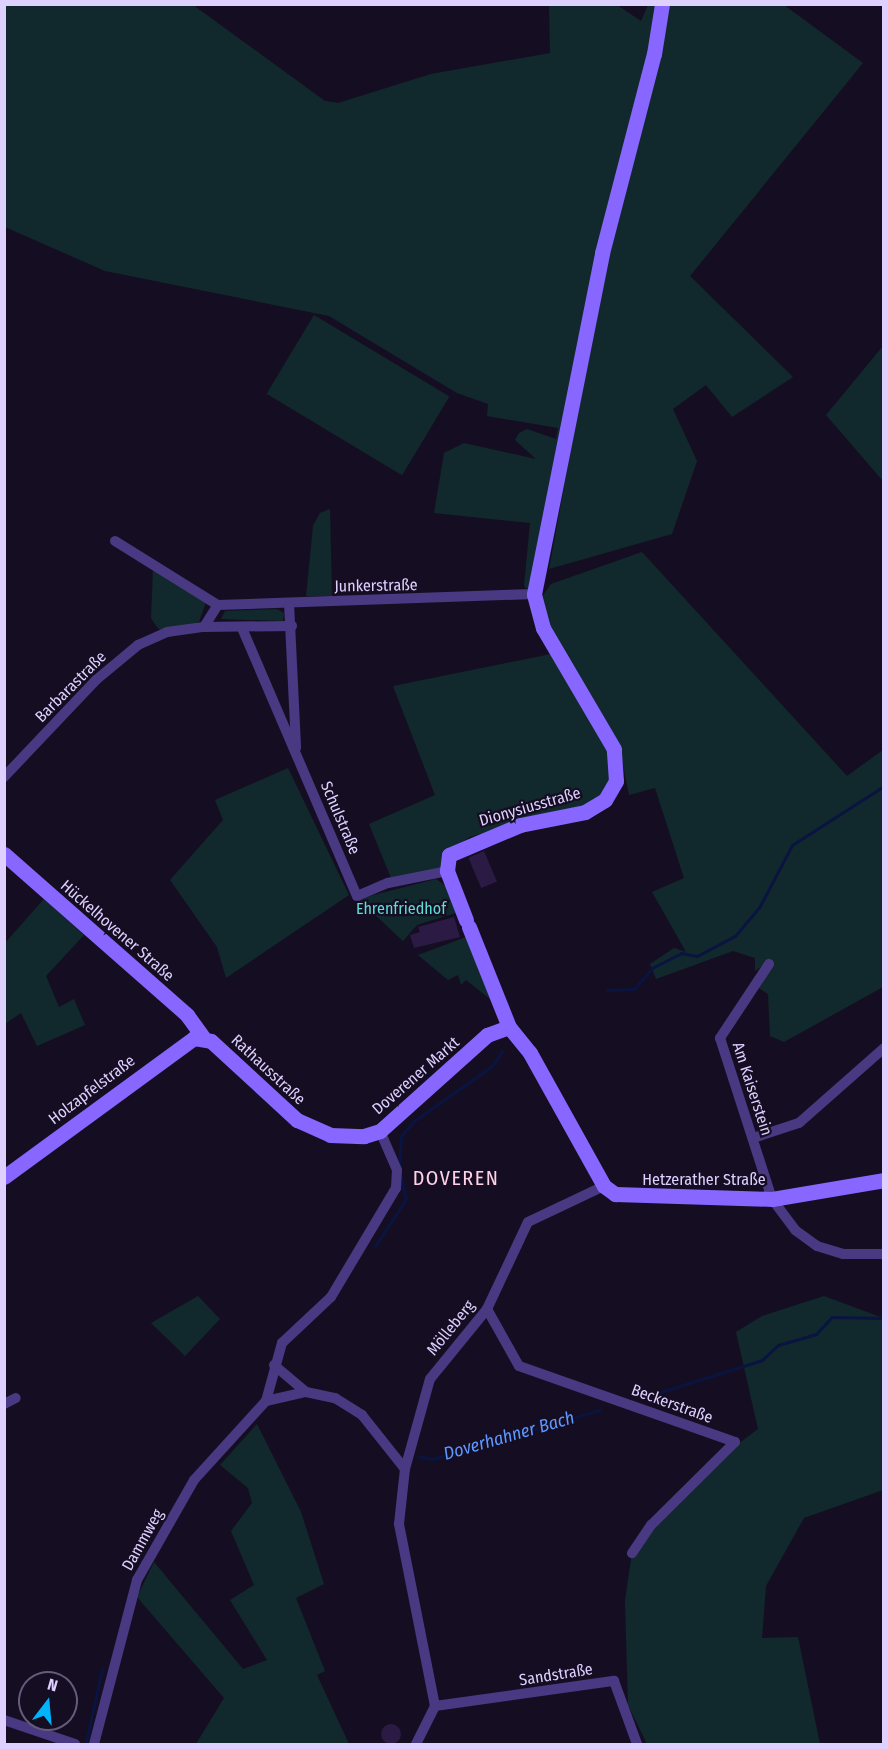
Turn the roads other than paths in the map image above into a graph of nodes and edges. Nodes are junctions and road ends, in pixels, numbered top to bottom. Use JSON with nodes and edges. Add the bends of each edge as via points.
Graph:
{"nodes":[{"id":1,"x":662,"y":4,"type":"edge"},
{"id":2,"x":116,"y":541,"type":"dead end"},
{"id":3,"x":534,"y":594,"type":"junction"},
{"id":4,"x":289,"y":603,"type":"junction"},
{"id":5,"x":218,"y":604,"type":"junction"},
{"id":6,"x":292,"y":626,"type":"junction"},
{"id":7,"x":204,"y":627,"type":"junction"},
{"id":8,"x":242,"y":628,"type":"junction"},
{"id":9,"x":296,"y":751,"type":"junction"},
{"id":10,"x":4,"y":777,"type":"edge"},
{"id":11,"x":4,"y":854,"type":"edge"},
{"id":12,"x":447,"y":871,"type":"junction"},
{"id":13,"x":769,"y":964,"type":"dead end"},
{"id":14,"x":509,"y":1027,"type":"junction"},
{"id":15,"x":203,"y":1037,"type":"junction"},
{"id":16,"x":884,"y":1048,"type":"edge"},
{"id":17,"x":380,"y":1131,"type":"junction"},
{"id":18,"x":753,"y":1138,"type":"junction"},
{"id":19,"x":4,"y":1177,"type":"edge"},
{"id":20,"x":884,"y":1180,"type":"edge"},
{"id":21,"x":604,"y":1186,"type":"junction"},
{"id":22,"x":772,"y":1199,"type":"junction"},
{"id":23,"x":884,"y":1254,"type":"edge"},
{"id":24,"x":486,"y":1309,"type":"junction"},
{"id":25,"x":274,"y":1365,"type":"junction"},
{"id":26,"x":306,"y":1392,"type":"junction"},
{"id":27,"x":16,"y":1398,"type":"dead end"},
{"id":28,"x":266,"y":1401,"type":"junction"},
{"id":29,"x":4,"y":1404,"type":"edge"},
{"id":30,"x":405,"y":1468,"type":"junction"},
{"id":31,"x":632,"y":1553,"type":"dead end"},
{"id":32,"x":435,"y":1706,"type":"junction"},
{"id":33,"x":4,"y":1720,"type":"edge"},
{"id":34,"x":75,"y":1744,"type":"edge"},
{"id":35,"x":94,"y":1744,"type":"edge"},
{"id":36,"x":416,"y":1744,"type":"edge"},
{"id":37,"x":637,"y":1744,"type":"edge"}],
"edges":[{"from":1,"to":3,"type":"street","name":"Dionysiusstraße","via":[[602,253]]},
{"from":2,"to":5,"type":"street"},
{"from":3,"to":4,"type":"street","name":"Junkerstraße"},
{"from":3,"to":12,"type":"street","name":"Dionysiusstraße","via":[[543,628],[614,749],[616,781],[605,800],[585,812],[520,825],[471,843],[449,855]]},
{"from":4,"to":5,"type":"street","name":"Junkerstraße"},
{"from":4,"to":6,"type":"street","name":"Schulstraße"},
{"from":5,"to":7,"type":"street"},
{"from":6,"to":8,"type":"street","name":"Barbarastraße"},
{"from":6,"to":9,"type":"street","name":"Schulstraße"},
{"from":7,"to":8,"type":"street","name":"Barbarastraße"},
{"from":7,"to":10,"type":"street","name":"Barbarastraße","via":[[167,632],[138,645],[96,680]]},
{"from":8,"to":9,"type":"street","name":"Schulstraße"},
{"from":9,"to":12,"type":"street","name":"Schulstraße","via":[[357,896],[388,883]]},
{"from":11,"to":15,"type":"street","name":"Hückelhovener Straße","via":[[187,1015]]},
{"from":12,"to":14,"type":"street"},
{"from":13,"to":18,"type":"street","name":"Am Kaiserstein","via":[[720,1038]]},
{"from":14,"to":17,"type":"street","name":"Doverener Markt","via":[[487,1035]]},
{"from":14,"to":21,"type":"street","via":[[530,1053]]},
{"from":15,"to":17,"type":"street","name":"Rathausstraße","via":[[297,1120],[330,1135]]},
{"from":15,"to":19,"type":"street","name":"Holzapfelstraße","via":[[187,1040]]},
{"from":16,"to":18,"type":"street","via":[[799,1123]]},
{"from":17,"to":25,"type":"street","name":"Doverener Markt","via":[[397,1170],[396,1188],[337,1287],[282,1343]]},
{"from":18,"to":22,"type":"street","name":"Am Kaiserstein"},
{"from":20,"to":22,"type":"street","name":"Hetzerather Straße"},
{"from":21,"to":22,"type":"street","name":"Hetzerather Straße","via":[[626,1198]]},
{"from":21,"to":24,"type":"street","name":"Mölleberg","via":[[528,1222]]},
{"from":22,"to":23,"type":"street","name":"Am Kaiserstein","via":[[790,1224],[817,1246],[843,1254]]},
{"from":24,"to":30,"type":"street","name":"Mölleberg","via":[[430,1379]]},
{"from":24,"to":31,"type":"street","name":"Beckerstraße","via":[[519,1366],[735,1442],[651,1525]]},
{"from":25,"to":26,"type":"street"},
{"from":25,"to":28,"type":"street"},
{"from":26,"to":28,"type":"street"},
{"from":26,"to":30,"type":"street","via":[[335,1398],[362,1415]]},
{"from":27,"to":29,"type":"street"},
{"from":28,"to":35,"type":"street","name":"Dammweg","via":[[194,1480],[137,1580]]},
{"from":30,"to":32,"type":"street","name":"Mölleberg","via":[[399,1524]]},
{"from":32,"to":36,"type":"street"},
{"from":32,"to":37,"type":"street","name":"Sandstraße","via":[[614,1681]]},
{"from":33,"to":34,"type":"street"}]}
